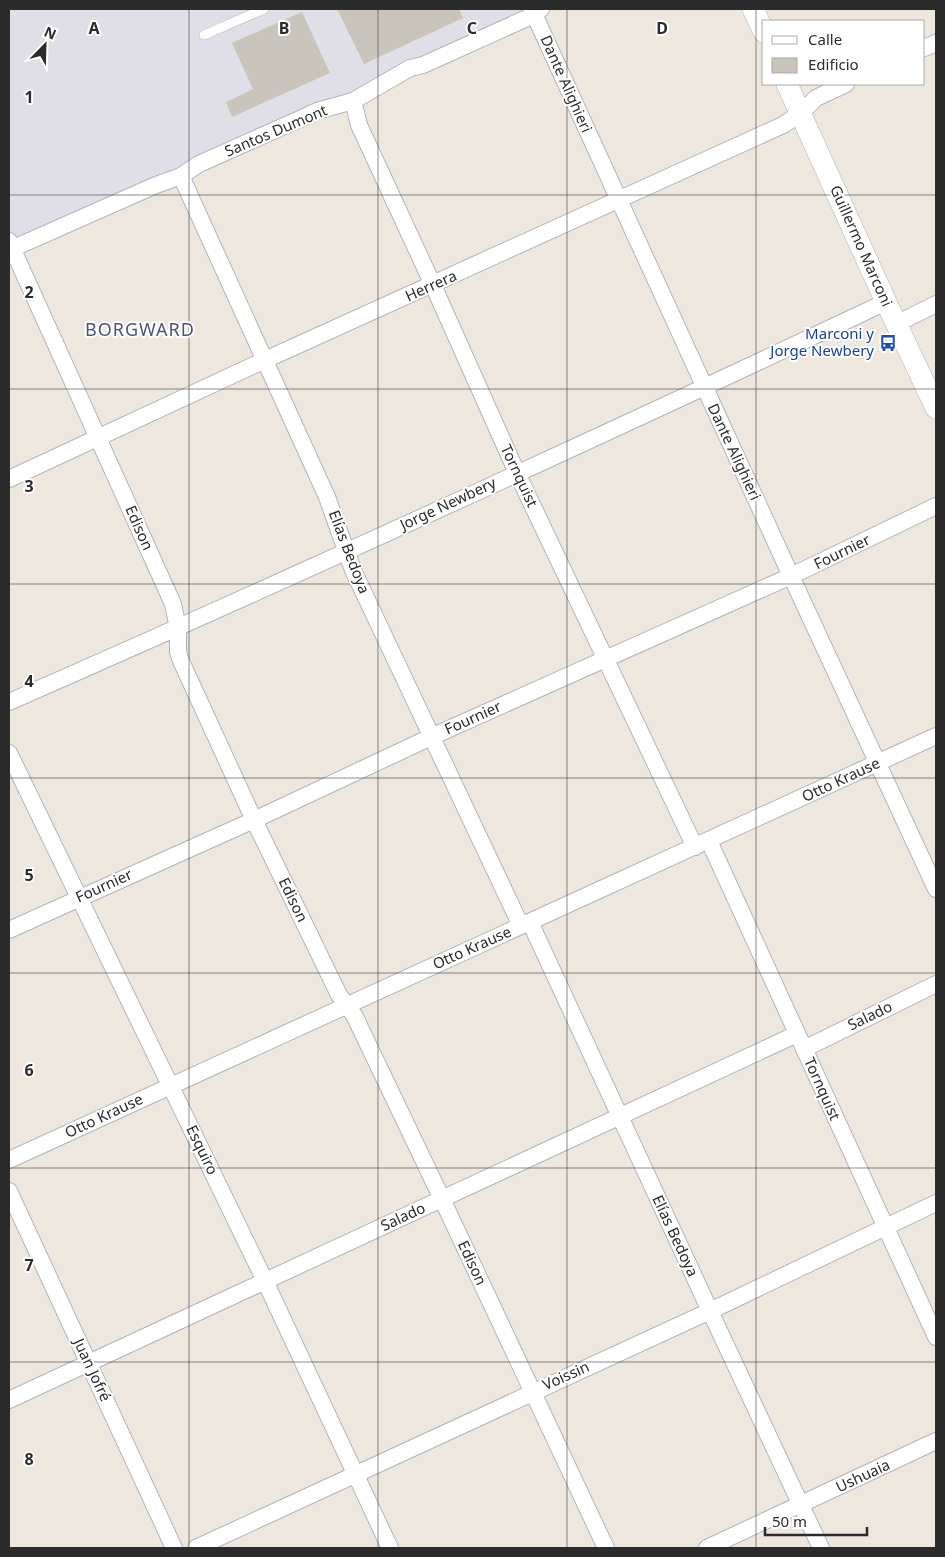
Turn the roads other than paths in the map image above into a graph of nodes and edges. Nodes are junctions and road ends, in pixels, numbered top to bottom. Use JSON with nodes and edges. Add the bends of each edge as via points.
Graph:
{"nodes":[{"id":1,"x":264,"y":9,"type":"edge"},
{"id":2,"x":753,"y":9,"type":"edge"},
{"id":3,"x":538,"y":11,"type":"edge"},
{"id":4,"x":762,"y":28,"type":"edge"},
{"id":5,"x":204,"y":35,"type":"dead end"},
{"id":6,"x":787,"y":85,"type":"edge"},
{"id":7,"x":844,"y":85,"type":"edge"},
{"id":8,"x":353,"y":101,"type":"junction"},
{"id":9,"x":801,"y":113,"type":"junction"},
{"id":10,"x":181,"y":176,"type":"junction"},
{"id":11,"x":619,"y":201,"type":"junction"},
{"id":12,"x":10,"y":246,"type":"edge"},
{"id":13,"x":434,"y":285,"type":"junction"},
{"id":14,"x":886,"y":302,"type":"junction"},
{"id":15,"x":936,"y":304,"type":"edge"},
{"id":16,"x":896,"y":324,"type":"junction"},
{"id":17,"x":265,"y":360,"type":"junction"},
{"id":18,"x":704,"y":388,"type":"junction"},
{"id":19,"x":936,"y":408,"type":"edge"},
{"id":20,"x":98,"y":437,"type":"junction"},
{"id":21,"x":517,"y":473,"type":"junction"},
{"id":22,"x":9,"y":479,"type":"edge"},
{"id":23,"x":936,"y":506,"type":"edge"},
{"id":24,"x":347,"y":550,"type":"junction"},
{"id":25,"x":791,"y":576,"type":"junction"},
{"id":26,"x":178,"y":628,"type":"junction"},
{"id":27,"x":606,"y":660,"type":"junction"},
{"id":28,"x":9,"y":702,"type":"edge"},
{"id":29,"x":936,"y":736,"type":"edge"},
{"id":30,"x":431,"y":737,"type":"junction"},
{"id":31,"x":9,"y":753,"type":"edge"},
{"id":32,"x":877,"y":762,"type":"junction"},
{"id":33,"x":254,"y":820,"type":"junction"},
{"id":34,"x":702,"y":844,"type":"junction"},
{"id":35,"x":936,"y":889,"type":"edge"},
{"id":36,"x":78,"y":898,"type":"junction"},
{"id":37,"x":525,"y":924,"type":"junction"},
{"id":38,"x":9,"y":930,"type":"edge"},
{"id":39,"x":936,"y":984,"type":"edge"},
{"id":40,"x":347,"y":1005,"type":"junction"},
{"id":41,"x":797,"y":1034,"type":"junction"},
{"id":42,"x":804,"y":1049,"type":"junction"},
{"id":43,"x":171,"y":1086,"type":"junction"},
{"id":44,"x":620,"y":1117,"type":"junction"},
{"id":45,"x":9,"y":1160,"type":"edge"},
{"id":46,"x":9,"y":1191,"type":"edge"},
{"id":47,"x":442,"y":1199,"type":"junction"},
{"id":48,"x":936,"y":1204,"type":"edge"},
{"id":49,"x":886,"y":1228,"type":"junction"},
{"id":50,"x":265,"y":1281,"type":"junction"},
{"id":51,"x":710,"y":1311,"type":"junction"},
{"id":52,"x":936,"y":1337,"type":"edge"},
{"id":53,"x":88,"y":1362,"type":"junction"},
{"id":54,"x":532,"y":1392,"type":"junction"},
{"id":55,"x":9,"y":1400,"type":"edge"},
{"id":56,"x":936,"y":1441,"type":"edge"},
{"id":57,"x":356,"y":1474,"type":"junction"},
{"id":58,"x":802,"y":1505,"type":"junction"},
{"id":59,"x":174,"y":1548,"type":"edge"},
{"id":60,"x":196,"y":1548,"type":"edge"},
{"id":61,"x":390,"y":1548,"type":"edge"},
{"id":62,"x":606,"y":1548,"type":"edge"},
{"id":63,"x":707,"y":1548,"type":"edge"},
{"id":64,"x":822,"y":1548,"type":"edge"}],
"edges":[{"from":1,"to":5,"type":"lane"},
{"from":2,"to":4,"type":"street"},
{"from":3,"to":8,"type":"street","name":"Santos Dumont","via":[[423,65],[410,68]]},
{"from":3,"to":11,"type":"street","name":"Dante Alighieri"},
{"from":6,"to":9,"type":"street","name":"Guillermo Marconi"},
{"from":7,"to":9,"type":"street","name":"Herrera","via":[[816,98]]},
{"from":8,"to":10,"type":"street","name":"Santos Dumont","via":[[302,118],[199,164]]},
{"from":8,"to":13,"type":"street","name":"Tornquist","via":[[359,126]]},
{"from":9,"to":11,"type":"street","name":"Herrera","via":[[783,126]]},
{"from":9,"to":14,"type":"street","name":"Guillermo Marconi"},
{"from":10,"to":12,"type":"street","name":"Santos Dumont"},
{"from":10,"to":17,"type":"street","name":"Elías Bedoya"},
{"from":11,"to":13,"type":"street","name":"Herrera"},
{"from":11,"to":18,"type":"street","name":"Dante Alighieri"},
{"from":12,"to":20,"type":"street","name":"Edison"},
{"from":13,"to":17,"type":"street","name":"Herrera"},
{"from":13,"to":21,"type":"street","name":"Tornquist"},
{"from":14,"to":16,"type":"street","name":"Guillermo Marconi"},
{"from":14,"to":18,"type":"street","name":"Jorge Newbery"},
{"from":15,"to":16,"type":"street"},
{"from":16,"to":19,"type":"street","name":"Guillermo Marconi"},
{"from":17,"to":20,"type":"street","name":"Herrera"},
{"from":17,"to":24,"type":"street","name":"Elías Bedoya","via":[[328,497]]},
{"from":18,"to":21,"type":"street","name":"Jorge Newbery"},
{"from":18,"to":25,"type":"street","name":"Dante Alighieri"},
{"from":20,"to":22,"type":"street","name":"Herrera"},
{"from":20,"to":26,"type":"street","name":"Edison","via":[[173,604]]},
{"from":21,"to":24,"type":"street","name":"Jorge Newbery"},
{"from":21,"to":27,"type":"street","name":"Tornquist"},
{"from":23,"to":25,"type":"street","name":"Fournier"},
{"from":24,"to":26,"type":"street","name":"Jorge Newbery"},
{"from":24,"to":30,"type":"street","name":"Elías Bedoya"},
{"from":25,"to":27,"type":"street","name":"Fournier"},
{"from":25,"to":32,"type":"street","name":"Dante Alighieri"},
{"from":26,"to":28,"type":"street","name":"Jorge Newbery"},
{"from":26,"to":33,"type":"street","name":"Edison","via":[[178,652]]},
{"from":27,"to":30,"type":"street","name":"Fournier"},
{"from":27,"to":34,"type":"street","name":"Tornquist"},
{"from":29,"to":32,"type":"street","name":"Otto Krause"},
{"from":30,"to":33,"type":"street","name":"Fournier"},
{"from":30,"to":37,"type":"street","name":"Elías Bedoya"},
{"from":31,"to":36,"type":"street","name":"Esquiro"},
{"from":32,"to":34,"type":"street","name":"Otto Krause"},
{"from":32,"to":35,"type":"street","name":"Dante Alighieri"},
{"from":33,"to":36,"type":"street","name":"Fournier"},
{"from":33,"to":40,"type":"street","name":"Edison"},
{"from":34,"to":37,"type":"street","name":"Otto Krause"},
{"from":34,"to":41,"type":"street","name":"Tornquist"},
{"from":36,"to":38,"type":"street","name":"Fournier"},
{"from":36,"to":43,"type":"street","name":"Esquiro"},
{"from":37,"to":40,"type":"street","name":"Otto Krause"},
{"from":37,"to":44,"type":"street","name":"Elías Bedoya"},
{"from":39,"to":42,"type":"street","name":"Salado"},
{"from":40,"to":43,"type":"street","name":"Otto Krause"},
{"from":40,"to":47,"type":"street","name":"Edison"},
{"from":41,"to":42,"type":"street","name":"Tornquist"},
{"from":41,"to":44,"type":"street","name":"Salado"},
{"from":42,"to":49,"type":"street","name":"Tornquist"},
{"from":43,"to":45,"type":"street","name":"Otto Krause"},
{"from":43,"to":50,"type":"street","name":"Esquiro"},
{"from":44,"to":47,"type":"street","name":"Salado"},
{"from":44,"to":51,"type":"street","name":"Elías Bedoya"},
{"from":46,"to":53,"type":"street","name":"Juan Jofré"},
{"from":47,"to":50,"type":"street","name":"Salado"},
{"from":47,"to":54,"type":"street","name":"Edison"},
{"from":48,"to":49,"type":"street","name":"Voissin"},
{"from":49,"to":51,"type":"street","name":"Voissin"},
{"from":49,"to":52,"type":"street","name":"Tornquist"},
{"from":50,"to":53,"type":"street","name":"Salado"},
{"from":50,"to":57,"type":"street","name":"Esquiro"},
{"from":51,"to":54,"type":"street","name":"Voissin"},
{"from":51,"to":58,"type":"street","name":"Elías Bedoya"},
{"from":53,"to":55,"type":"street","name":"Salado"},
{"from":53,"to":59,"type":"street","name":"Juan Jofré"},
{"from":54,"to":57,"type":"street","name":"Voissin"},
{"from":54,"to":62,"type":"street","name":"Edison"},
{"from":56,"to":58,"type":"street","name":"Ushuaia"},
{"from":57,"to":60,"type":"street","name":"Voissin"},
{"from":57,"to":61,"type":"street","name":"Esquiro"},
{"from":58,"to":63,"type":"street","name":"Ushuaia"},
{"from":58,"to":64,"type":"street","name":"Elías Bedoya"}]}
